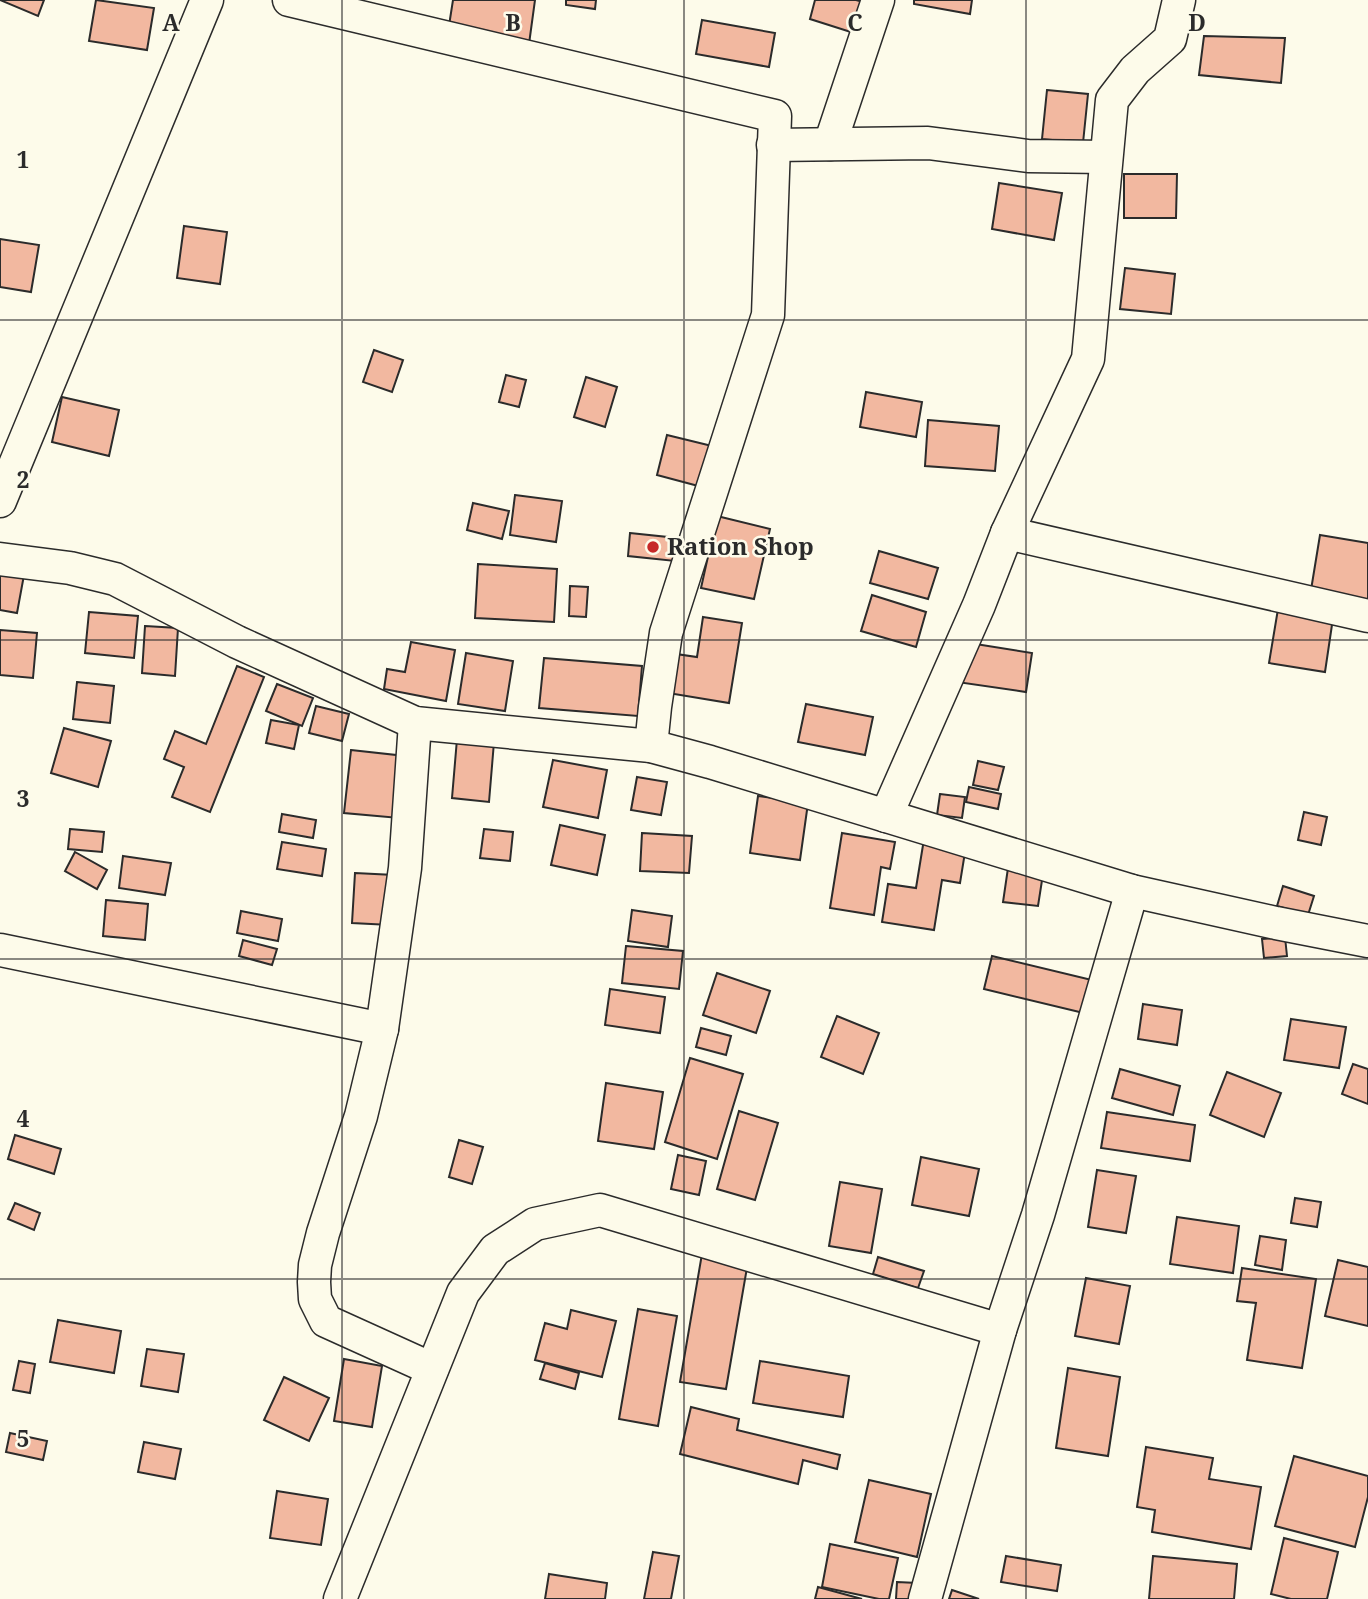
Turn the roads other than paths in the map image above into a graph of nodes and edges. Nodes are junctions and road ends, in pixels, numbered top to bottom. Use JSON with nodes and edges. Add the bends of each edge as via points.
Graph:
{"nodes":[{"id":1,"x":207,"y":0,"type":"edge"},
{"id":2,"x":289,"y":0,"type":"edge"},
{"id":3,"x":878,"y":0,"type":"edge"},
{"id":4,"x":1180,"y":0,"type":"edge"},
{"id":5,"x":830,"y":144,"type":"junction"},
{"id":6,"x":774,"y":145,"type":"junction"},
{"id":7,"x":1106,"y":157,"type":"junction"},
{"id":8,"x":0,"y":501,"type":"edge"},
{"id":9,"x":1007,"y":533,"type":"junction"},
{"id":10,"x":0,"y":559,"type":"edge"},
{"id":11,"x":1368,"y":616,"type":"edge"},
{"id":12,"x":415,"y":723,"type":"junction"},
{"id":13,"x":651,"y":746,"type":"junction"},
{"id":14,"x":886,"y":816,"type":"junction"},
{"id":15,"x":1132,"y":891,"type":"junction"},
{"id":16,"x":1368,"y":941,"type":"edge"},
{"id":17,"x":0,"y":950,"type":"edge"},
{"id":18,"x":382,"y":1029,"type":"junction"},
{"id":19,"x":1000,"y":1330,"type":"junction"},
{"id":20,"x":432,"y":1369,"type":"junction"},
{"id":21,"x":340,"y":1599,"type":"edge"},
{"id":22,"x":925,"y":1599,"type":"edge"}],
"edges":[{"from":1,"to":8,"type":"street"},
{"from":2,"to":6,"type":"street","via":[[775,116]]},
{"from":3,"to":5,"type":"street"},
{"from":4,"to":7,"type":"street","via":[[1170,39],[1135,70],[1112,100]]},
{"from":5,"to":6,"type":"street"},
{"from":5,"to":7,"type":"street","via":[[928,143],[1028,156]]},
{"from":6,"to":13,"type":"street","via":[[768,314],[666,633]]},
{"from":7,"to":9,"type":"street","via":[[1088,359]]},
{"from":9,"to":11,"type":"street"},
{"from":9,"to":14,"type":"street"},
{"from":10,"to":12,"type":"street","via":[[115,579],[237,642]]},
{"from":12,"to":13,"type":"street"},
{"from":12,"to":18,"type":"street","via":[[405,868]]},
{"from":13,"to":14,"type":"street"},
{"from":14,"to":15,"type":"street"},
{"from":15,"to":16,"type":"street"},
{"from":15,"to":19,"type":"street"},
{"from":17,"to":18,"type":"street"},
{"from":18,"to":20,"type":"street","via":[[361,1116],[315,1265],[315,1298],[326,1321]]},
{"from":19,"to":20,"type":"street","via":[[600,1210],[535,1224],[495,1251],[463,1293]]},
{"from":19,"to":22,"type":"street"},
{"from":20,"to":21,"type":"street"}]}
